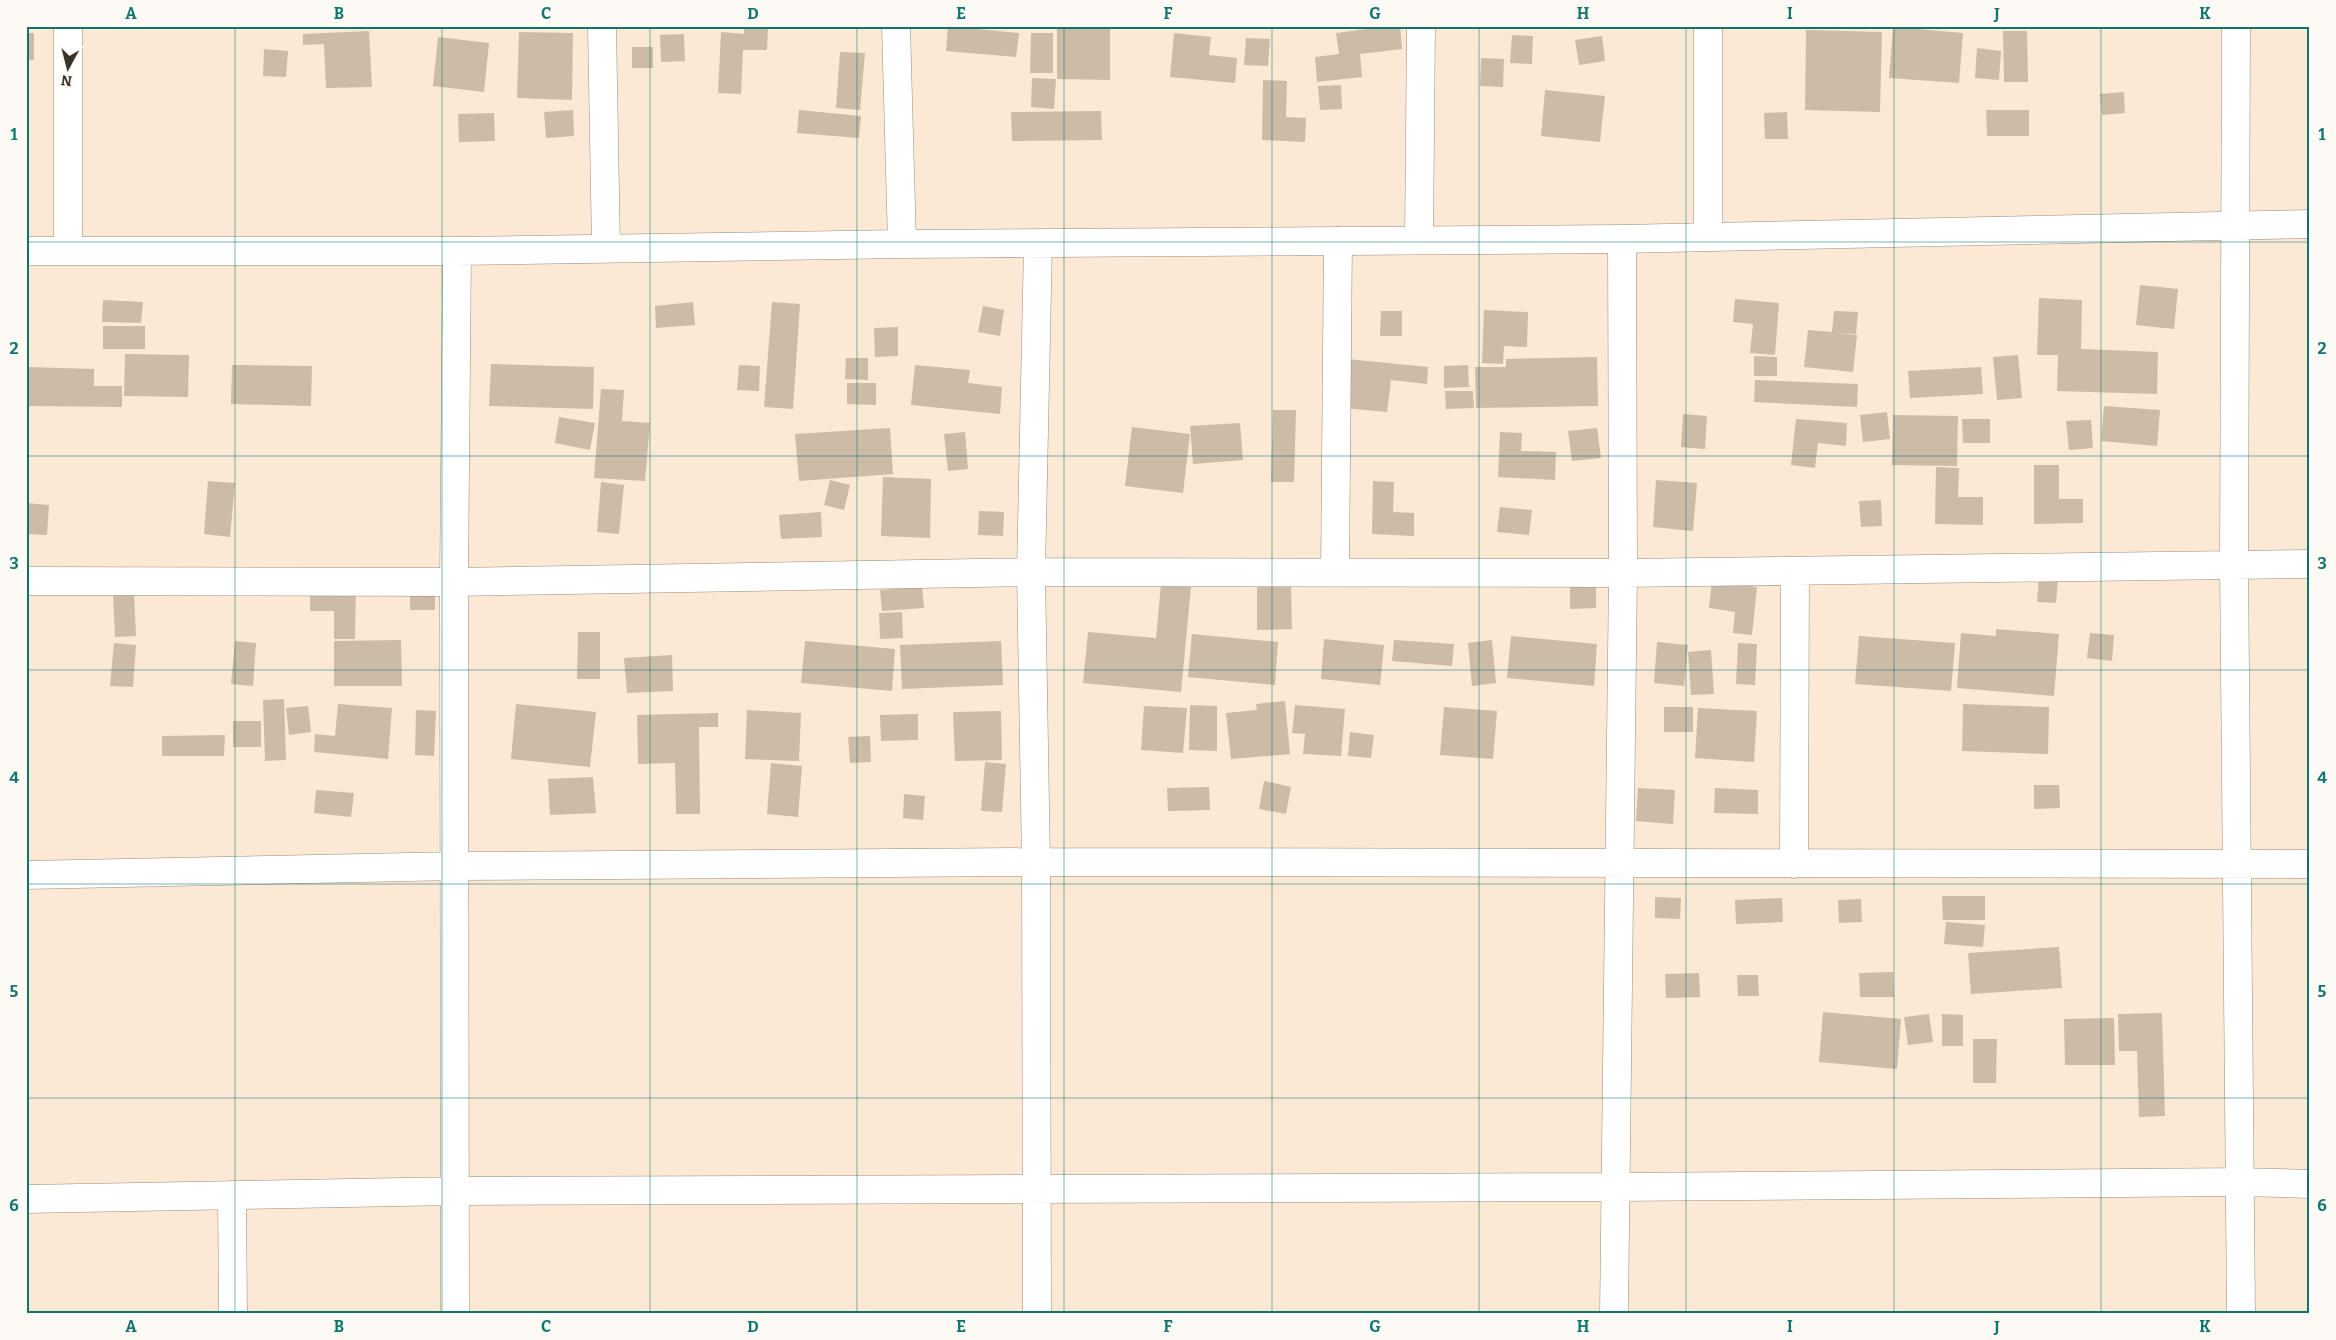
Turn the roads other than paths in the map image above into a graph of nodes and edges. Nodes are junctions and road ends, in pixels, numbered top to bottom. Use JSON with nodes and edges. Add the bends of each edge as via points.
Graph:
{"nodes":[{"id":1,"x":68,"y":26,"type":"edge"},
{"id":2,"x":602,"y":26,"type":"edge"},
{"id":3,"x":896,"y":26,"type":"edge"},
{"id":4,"x":1421,"y":26,"type":"edge"},
{"id":5,"x":1708,"y":26,"type":"edge"},
{"id":6,"x":2236,"y":26,"type":"edge"},
{"id":7,"x":2310,"y":224,"type":"edge"},
{"id":8,"x":2236,"y":225,"type":"junction"},
{"id":9,"x":1708,"y":237,"type":"junction"},
{"id":10,"x":1622,"y":239,"type":"junction"},
{"id":11,"x":1420,"y":240,"type":"junction"},
{"id":12,"x":1338,"y":241,"type":"junction"},
{"id":13,"x":902,"y":244,"type":"junction"},
{"id":14,"x":1038,"y":244,"type":"junction"},
{"id":15,"x":606,"y":248,"type":"junction"},
{"id":16,"x":26,"y":251,"type":"edge"},
{"id":17,"x":68,"y":251,"type":"junction"},
{"id":18,"x":457,"y":251,"type":"junction"},
{"id":19,"x":2234,"y":564,"type":"junction"},
{"id":20,"x":2310,"y":564,"type":"edge"},
{"id":21,"x":1794,"y":571,"type":"junction"},
{"id":22,"x":1032,"y":572,"type":"junction"},
{"id":23,"x":1335,"y":572,"type":"junction"},
{"id":24,"x":1623,"y":573,"type":"junction"},
{"id":25,"x":26,"y":581,"type":"edge"},
{"id":26,"x":454,"y":582,"type":"junction"},
{"id":27,"x":1036,"y":862,"type":"junction"},
{"id":28,"x":1620,"y":863,"type":"junction"},
{"id":29,"x":1794,"y":864,"type":"junction"},
{"id":30,"x":2310,"y":864,"type":"edge"},
{"id":31,"x":2237,"y":865,"type":"junction"},
{"id":32,"x":456,"y":866,"type":"junction"},
{"id":33,"x":26,"y":875,"type":"edge"},
{"id":34,"x":2241,"y":1182,"type":"junction"},
{"id":35,"x":2310,"y":1184,"type":"edge"},
{"id":36,"x":1615,"y":1187,"type":"junction"},
{"id":37,"x":1038,"y":1188,"type":"junction"},
{"id":38,"x":456,"y":1191,"type":"junction"},
{"id":39,"x":232,"y":1195,"type":"junction"},
{"id":40,"x":26,"y":1200,"type":"edge"},
{"id":41,"x":233,"y":1314,"type":"edge"},
{"id":42,"x":456,"y":1314,"type":"edge"},
{"id":43,"x":1037,"y":1314,"type":"edge"},
{"id":44,"x":1614,"y":1314,"type":"edge"},
{"id":45,"x":2241,"y":1314,"type":"edge"}],
"edges":[{"from":1,"to":17,"type":"street"},
{"from":2,"to":15,"type":"street"},
{"from":3,"to":13,"type":"street"},
{"from":4,"to":11,"type":"street"},
{"from":5,"to":9,"type":"street"},
{"from":6,"to":8,"type":"street"},
{"from":7,"to":8,"type":"street"},
{"from":8,"to":9,"type":"street"},
{"from":8,"to":19,"type":"street"},
{"from":9,"to":10,"type":"street"},
{"from":10,"to":11,"type":"street"},
{"from":10,"to":24,"type":"street"},
{"from":11,"to":12,"type":"street"},
{"from":12,"to":14,"type":"street"},
{"from":12,"to":23,"type":"street"},
{"from":13,"to":14,"type":"street"},
{"from":13,"to":15,"type":"street"},
{"from":14,"to":22,"type":"street"},
{"from":15,"to":18,"type":"street"},
{"from":16,"to":17,"type":"street"},
{"from":17,"to":18,"type":"street"},
{"from":18,"to":26,"type":"street"},
{"from":19,"to":20,"type":"street"},
{"from":19,"to":21,"type":"street"},
{"from":19,"to":31,"type":"street"},
{"from":21,"to":24,"type":"street"},
{"from":21,"to":29,"type":"street"},
{"from":22,"to":23,"type":"street"},
{"from":22,"to":26,"type":"street"},
{"from":22,"to":27,"type":"street"},
{"from":23,"to":24,"type":"street"},
{"from":24,"to":28,"type":"street"},
{"from":25,"to":26,"type":"street"},
{"from":26,"to":32,"type":"street"},
{"from":27,"to":28,"type":"street"},
{"from":27,"to":32,"type":"street"},
{"from":27,"to":37,"type":"street"},
{"from":28,"to":29,"type":"street"},
{"from":28,"to":36,"type":"street"},
{"from":29,"to":31,"type":"street"},
{"from":30,"to":31,"type":"street"},
{"from":31,"to":34,"type":"street"},
{"from":32,"to":33,"type":"street"},
{"from":32,"to":38,"type":"street"},
{"from":34,"to":35,"type":"street"},
{"from":34,"to":36,"type":"street"},
{"from":34,"to":45,"type":"street"},
{"from":36,"to":37,"type":"street"},
{"from":36,"to":44,"type":"street"},
{"from":37,"to":38,"type":"street"},
{"from":37,"to":43,"type":"street"},
{"from":38,"to":39,"type":"street"},
{"from":38,"to":42,"type":"street"},
{"from":39,"to":40,"type":"street"},
{"from":39,"to":41,"type":"street"}]}
